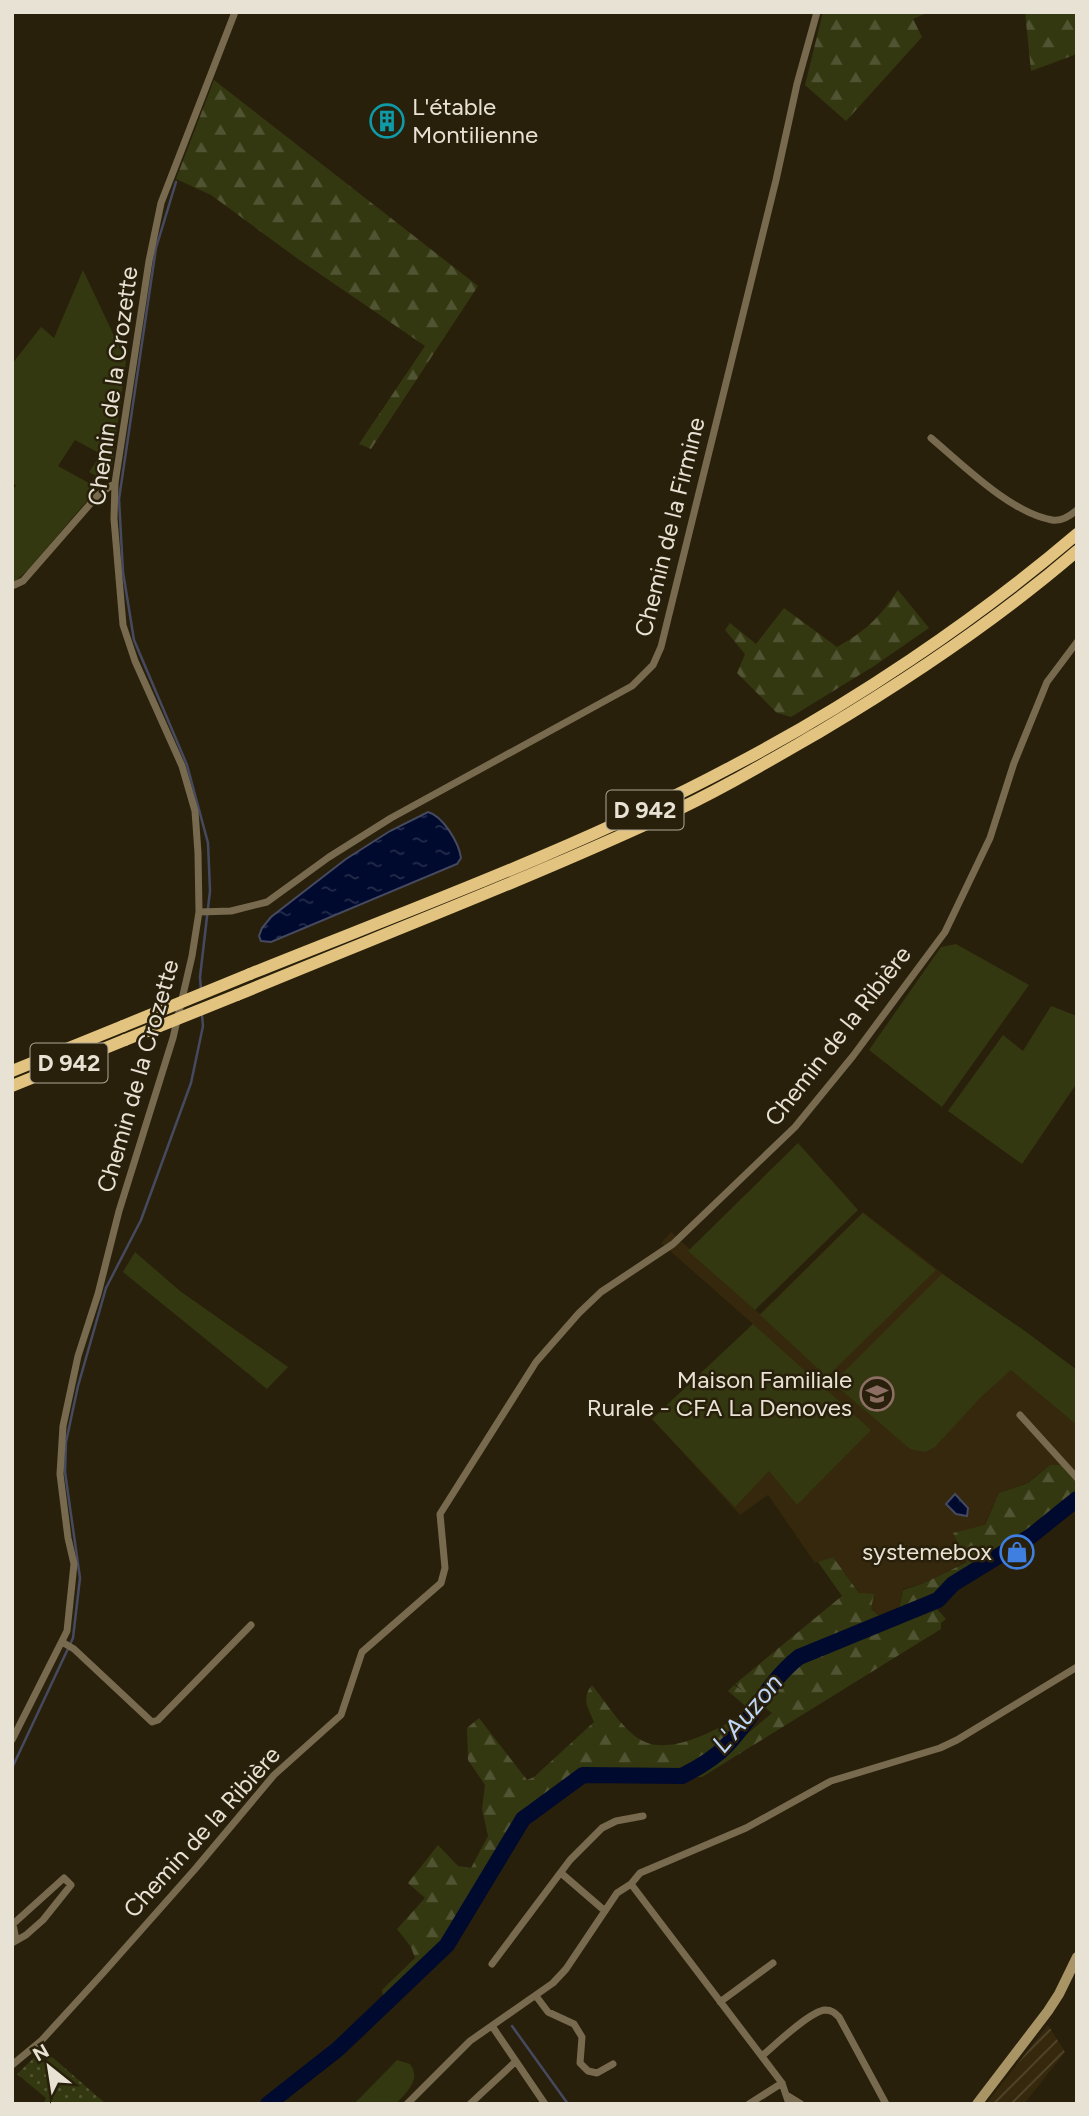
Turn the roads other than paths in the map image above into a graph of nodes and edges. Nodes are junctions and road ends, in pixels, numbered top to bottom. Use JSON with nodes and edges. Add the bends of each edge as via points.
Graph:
{"nodes":[{"id":1,"x":235,"y":12,"type":"edge"},
{"id":2,"x":817,"y":12,"type":"edge"},
{"id":3,"x":931,"y":438,"type":"dead end"},
{"id":4,"x":115,"y":483,"type":"junction"},
{"id":5,"x":1077,"y":510,"type":"edge"},
{"id":6,"x":1077,"y":534,"type":"edge"},
{"id":7,"x":1077,"y":551,"type":"edge"},
{"id":8,"x":12,"y":586,"type":"edge"},
{"id":9,"x":1077,"y":642,"type":"edge"},
{"id":10,"x":199,"y":912,"type":"junction"},
{"id":11,"x":12,"y":1071,"type":"edge"},
{"id":12,"x":12,"y":1086,"type":"edge"},
{"id":13,"x":1020,"y":1415,"type":"dead end"},
{"id":14,"x":1077,"y":1478,"type":"edge"},
{"id":15,"x":251,"y":1625,"type":"dead end"},
{"id":16,"x":62,"y":1642,"type":"junction"},
{"id":17,"x":1077,"y":1667,"type":"edge"},
{"id":18,"x":12,"y":1740,"type":"edge"},
{"id":19,"x":642,"y":1816,"type":"dead end"},
{"id":20,"x":561,"y":1872,"type":"junction"},
{"id":21,"x":631,"y":1884,"type":"junction"},
{"id":22,"x":605,"y":1911,"type":"junction"},
{"id":23,"x":14,"y":1942,"type":"edge"},
{"id":24,"x":1077,"y":1957,"type":"edge"},
{"id":25,"x":773,"y":1963,"type":"dead end"},
{"id":26,"x":492,"y":1964,"type":"dead end"},
{"id":27,"x":536,"y":1996,"type":"junction"},
{"id":28,"x":720,"y":2003,"type":"junction"},
{"id":29,"x":492,"y":2026,"type":"junction"},
{"id":30,"x":762,"y":2056,"type":"junction"},
{"id":31,"x":515,"y":2062,"type":"junction"},
{"id":32,"x":12,"y":2064,"type":"edge"},
{"id":33,"x":614,"y":2064,"type":"dead end"},
{"id":34,"x":782,"y":2083,"type":"junction"},
{"id":35,"x":788,"y":2100,"type":"edge"},
{"id":36,"x":407,"y":2104,"type":"edge"},
{"id":37,"x":470,"y":2104,"type":"edge"},
{"id":38,"x":545,"y":2104,"type":"edge"},
{"id":39,"x":749,"y":2104,"type":"edge"},
{"id":40,"x":801,"y":2104,"type":"edge"},
{"id":41,"x":886,"y":2104,"type":"edge"},
{"id":42,"x":977,"y":2104,"type":"edge"}],
"edges":[{"from":1,"to":4,"type":"street","name":"Chemin de la Crozette","via":[[161,203]]},
{"from":2,"to":10,"type":"street","name":"Chemin de la Firmine","via":[[679,576],[653,664],[632,686],[391,818],[267,902],[231,911]]},
{"from":3,"to":5,"type":"street","via":[[1014,505],[1054,521]]},
{"from":4,"to":8,"type":"street","via":[[98,495],[23,581]]},
{"from":4,"to":10,"type":"street","name":"Chemin de la Crozette","via":[[123,625],[182,766],[195,811]]},
{"from":6,"to":11,"type":"highway","number":"D 942","bridge":true,"via":[[922,651],[732,767],[551,852]]},
{"from":7,"to":12,"type":"highway","number":"D 942","bridge":true,"via":[[929,663],[840,719],[664,816]]},
{"from":9,"to":32,"type":"street","name":"Chemin de la Ribière","via":[[1047,682],[990,838],[945,932],[853,1056],[795,1127],[673,1244],[601,1292],[536,1362],[440,1514],[445,1569],[441,1583],[362,1652],[341,1716],[274,1775],[111,1964],[41,2041]]},
{"from":10,"to":16,"type":"street","name":"Chemin de la Crozette","via":[[173,1038],[119,1211],[63,1426],[60,1474],[74,1564],[68,1631]]},
{"from":13,"to":14,"type":"street"},
{"from":15,"to":16,"type":"street","via":[[152,1722]]},
{"from":16,"to":18,"type":"street","name":"Chemin de la Crozette"},
{"from":17,"to":21,"type":"street","via":[[957,1740],[831,1781],[746,1828],[640,1873]]},
{"from":19,"to":20,"type":"street","via":[[602,1828]]},
{"from":20,"to":22,"type":"street"},
{"from":20,"to":26,"type":"street"},
{"from":21,"to":22,"type":"street","via":[[617,1893]]},
{"from":21,"to":28,"type":"street"},
{"from":22,"to":27,"type":"street","via":[[566,1969]]},
{"from":23,"to":23,"type":"street","via":[[43,1920],[71,1885],[64,1878],[13,1924]]},
{"from":24,"to":42,"type":"main road","via":[[1048,2011]]},
{"from":25,"to":28,"type":"street"},
{"from":27,"to":29,"type":"street"},
{"from":27,"to":33,"type":"street","via":[[548,2012],[574,2024],[582,2037],[580,2063],[588,2071],[597,2073]]},
{"from":28,"to":30,"type":"street"},
{"from":29,"to":31,"type":"street"},
{"from":29,"to":36,"type":"street","via":[[470,2041]]},
{"from":30,"to":34,"type":"street"},
{"from":30,"to":41,"type":"street","via":[[813,2016],[832,2011]]},
{"from":31,"to":37,"type":"street"},
{"from":31,"to":38,"type":"street"},
{"from":34,"to":35,"type":"street"},
{"from":34,"to":39,"type":"street"},
{"from":35,"to":40,"type":"street"}]}
